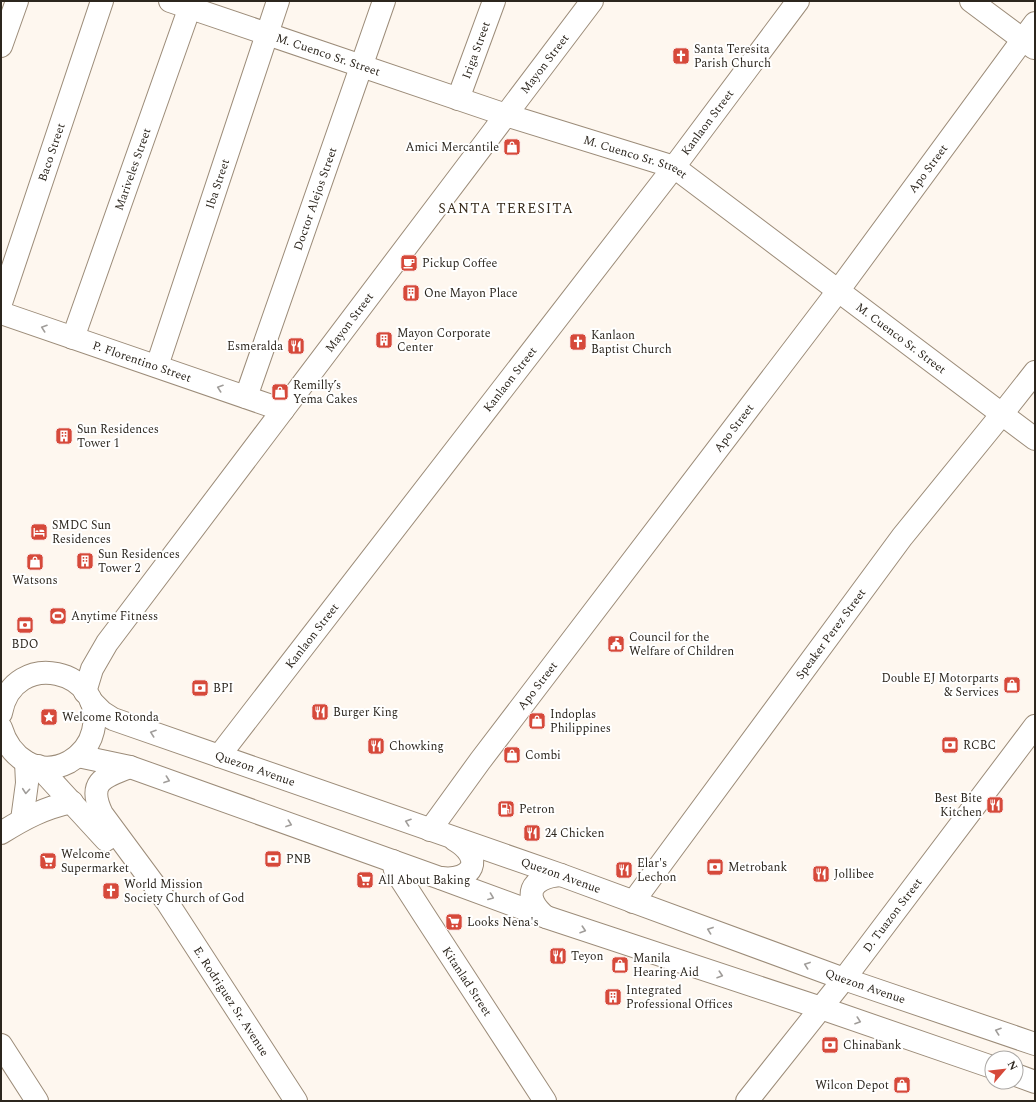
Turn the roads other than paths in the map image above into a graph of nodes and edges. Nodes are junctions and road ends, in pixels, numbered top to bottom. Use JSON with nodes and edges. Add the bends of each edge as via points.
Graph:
{"nodes":[{"id":1,"x":17,"y":1,"type":"edge"},
{"id":2,"x":102,"y":1,"type":"edge"},
{"id":3,"x":278,"y":1,"type":"edge"},
{"id":4,"x":384,"y":1,"type":"edge"},
{"id":5,"x":494,"y":1,"type":"edge"},
{"id":6,"x":592,"y":1,"type":"edge"},
{"id":7,"x":798,"y":1,"type":"edge"},
{"id":8,"x":971,"y":1,"type":"edge"},
{"id":9,"x":184,"y":3,"type":"edge"},
{"id":10,"x":267,"y":34,"type":"junction"},
{"id":11,"x":1031,"y":37,"type":"edge"},
{"id":12,"x":1,"y":46,"type":"edge"},
{"id":13,"x":362,"y":66,"type":"junction"},
{"id":14,"x":458,"y":99,"type":"junction"},
{"id":15,"x":506,"y":115,"type":"junction"},
{"id":16,"x":674,"y":166,"type":"junction"},
{"id":17,"x":838,"y":291,"type":"junction"},
{"id":18,"x":1,"y":303,"type":"edge"},
{"id":19,"x":1,"y":313,"type":"edge"},
{"id":20,"x":73,"y":338,"type":"junction"},
{"id":21,"x":157,"y":366,"type":"junction"},
{"id":22,"x":1035,"y":372,"type":"edge"},
{"id":23,"x":246,"y":397,"type":"junction"},
{"id":24,"x":283,"y":410,"type":"junction"},
{"id":25,"x":1002,"y":414,"type":"junction"},
{"id":26,"x":1035,"y":439,"type":"edge"},
{"id":27,"x":107,"y":643,"type":"junction"},
{"id":28,"x":52,"y":673,"type":"junction"},
{"id":29,"x":23,"y":679,"type":"junction"},
{"id":30,"x":1,"y":684,"type":"edge"},
{"id":31,"x":88,"y":697,"type":"junction"},
{"id":32,"x":1,"y":713,"type":"edge"},
{"id":33,"x":2,"y":734,"type":"edge"},
{"id":34,"x":1032,"y":735,"type":"edge"},
{"id":35,"x":78,"y":756,"type":"junction"},
{"id":36,"x":219,"y":756,"type":"junction"},
{"id":37,"x":32,"y":764,"type":"junction"},
{"id":38,"x":130,"y":767,"type":"junction"},
{"id":39,"x":72,"y":802,"type":"junction"},
{"id":40,"x":22,"y":820,"type":"junction"},
{"id":41,"x":430,"y":830,"type":"junction"},
{"id":42,"x":1,"y":833,"type":"edge"},
{"id":43,"x":451,"y":838,"type":"junction"},
{"id":44,"x":393,"y":861,"type":"junction"},
{"id":45,"x":561,"y":875,"type":"junction"},
{"id":46,"x":440,"y":878,"type":"junction"},
{"id":47,"x":167,"y":902,"type":"junction"},
{"id":48,"x":633,"y":902,"type":"junction"},
{"id":49,"x":546,"y":917,"type":"junction"},
{"id":50,"x":844,"y":979,"type":"junction"},
{"id":51,"x":821,"y":1008,"type":"junction"},
{"id":52,"x":1035,"y":1044,"type":"edge"},
{"id":53,"x":1,"y":1045,"type":"edge"},
{"id":54,"x":984,"y":1064,"type":"edge"},
{"id":55,"x":1024,"y":1078,"type":"edge"},
{"id":56,"x":1035,"y":1082,"type":"edge"},
{"id":57,"x":37,"y":1101,"type":"edge"},
{"id":58,"x":296,"y":1101,"type":"edge"},
{"id":59,"x":545,"y":1101,"type":"edge"},
{"id":60,"x":747,"y":1101,"type":"edge"}],
"edges":[{"from":1,"to":12,"type":"street"},
{"from":2,"to":18,"type":"street","name":"Baco Street"},
{"from":3,"to":10,"type":"street","name":"Iba Street"},
{"from":4,"to":13,"type":"street","name":"Doctor Alejos Street"},
{"from":5,"to":14,"type":"street","name":"Iriga Street"},
{"from":6,"to":15,"type":"street","name":"Mayon Street"},
{"from":7,"to":16,"type":"street","name":"Kanlaon Street"},
{"from":8,"to":11,"type":"street"},
{"from":9,"to":10,"type":"street","name":"M. Cuenco Sr. Street"},
{"from":9,"to":20,"type":"street","name":"Mariveles Street"},
{"from":10,"to":13,"type":"street","name":"M. Cuenco Sr. Street"},
{"from":10,"to":21,"type":"street","name":"Iba Street"},
{"from":11,"to":17,"type":"street","name":"Apo Street"},
{"from":13,"to":14,"type":"street","name":"M. Cuenco Sr. Street"},
{"from":13,"to":23,"type":"street","name":"Doctor Alejos Street"},
{"from":14,"to":15,"type":"street","name":"M. Cuenco Sr. Street"},
{"from":15,"to":16,"type":"street","name":"M. Cuenco Sr. Street"},
{"from":15,"to":24,"type":"street","name":"Mayon Street"},
{"from":16,"to":17,"type":"street","name":"M. Cuenco Sr. Street"},
{"from":16,"to":36,"type":"street","name":"Kanlaon Street"},
{"from":17,"to":25,"type":"street","name":"M. Cuenco Sr. Street"},
{"from":17,"to":41,"type":"street","name":"Apo Street","via":[[480,760]]},
{"from":20,"to":19,"type":"street","name":"P. Florentino Street","one_way":true},
{"from":20,"to":21,"type":"street","name":"P. Florentino Street"},
{"from":23,"to":21,"type":"street","name":"P. Florentino Street","one_way":true},
{"from":22,"to":25,"type":"street","name":"Speaker Perez Street"},
{"from":23,"to":24,"type":"street","name":"P. Florentino Street"},
{"from":24,"to":27,"type":"street","name":"Mayon Street"},
{"from":25,"to":26,"type":"street","name":"M. Cuenco Sr. Street"},
{"from":25,"to":48,"type":"street","name":"Speaker Perez Street","via":[[902,537]]},
{"from":27,"to":28,"type":"street","name":"Mayon Street","via":[[75,663]]},
{"from":27,"to":31,"type":"street","name":"Mayon Street","via":[[92,669]]},
{"from":28,"to":29,"type":"street","via":[[38,673]]},
{"from":28,"to":31,"type":"street","name":"Quezon Avenue","via":[[73,680]]},
{"from":29,"to":30,"type":"street"},
{"from":29,"to":32,"type":"street","via":[[7,695]]},
{"from":31,"to":35,"type":"street","via":[[94,713],[94,725],[92,736]]},
{"from":36,"to":31,"type":"street","name":"Quezon Avenue","one_way":true,"via":[[113,719],[102,712]]},
{"from":33,"to":37,"type":"street","name":"E. Rodriguez Sr. Avenue","via":[[17,756]]},
{"from":34,"to":50,"type":"street","name":"D. Tuazon Street"},
{"from":35,"to":37,"type":"street","via":[[57,766]]},
{"from":35,"to":38,"type":"street"},
{"from":41,"to":36,"type":"street","name":"Quezon Avenue","one_way":true},
{"from":37,"to":39,"type":"street","name":"E. Rodriguez Sr. Avenue"},
{"from":37,"to":40,"type":"street","one_way":true},
{"from":38,"to":44,"type":"street","one_way":true},
{"from":38,"to":47,"type":"street","name":"E. Rodriguez Sr. Avenue","via":[[103,779],[97,786],[96,803],[108,825]]},
{"from":39,"to":40,"type":"street","via":[[54,806]]},
{"from":39,"to":47,"type":"street","name":"E. Rodriguez Sr. Avenue"},
{"from":40,"to":42,"type":"street"},
{"from":41,"to":43,"type":"street","name":"Quezon Avenue"},
{"from":43,"to":45,"type":"street","name":"Quezon Avenue"},
{"from":43,"to":46,"type":"street","via":[[469,851],[472,865],[467,873],[460,877]]},
{"from":44,"to":46,"type":"street"},
{"from":44,"to":59,"type":"street","name":"Kitanlad Street","via":[[395,870]]},
{"from":45,"to":48,"type":"street","name":"Quezon Avenue"},
{"from":45,"to":49,"type":"street","via":[[542,879],[532,890],[535,906]]},
{"from":46,"to":49,"type":"street","one_way":true},
{"from":47,"to":58,"type":"street","name":"E. Rodriguez Sr. Avenue"},
{"from":50,"to":48,"type":"street","name":"Quezon Avenue","one_way":true},
{"from":49,"to":51,"type":"street","one_way":true},
{"from":50,"to":51,"type":"street","name":"D. Tuazon Street"},
{"from":52,"to":50,"type":"street","name":"Quezon Avenue","one_way":true},
{"from":51,"to":54,"type":"street","one_way":true},
{"from":51,"to":60,"type":"street","name":"D. Tuazon Street"},
{"from":53,"to":57,"type":"street"},
{"from":55,"to":56,"type":"street"}]}
